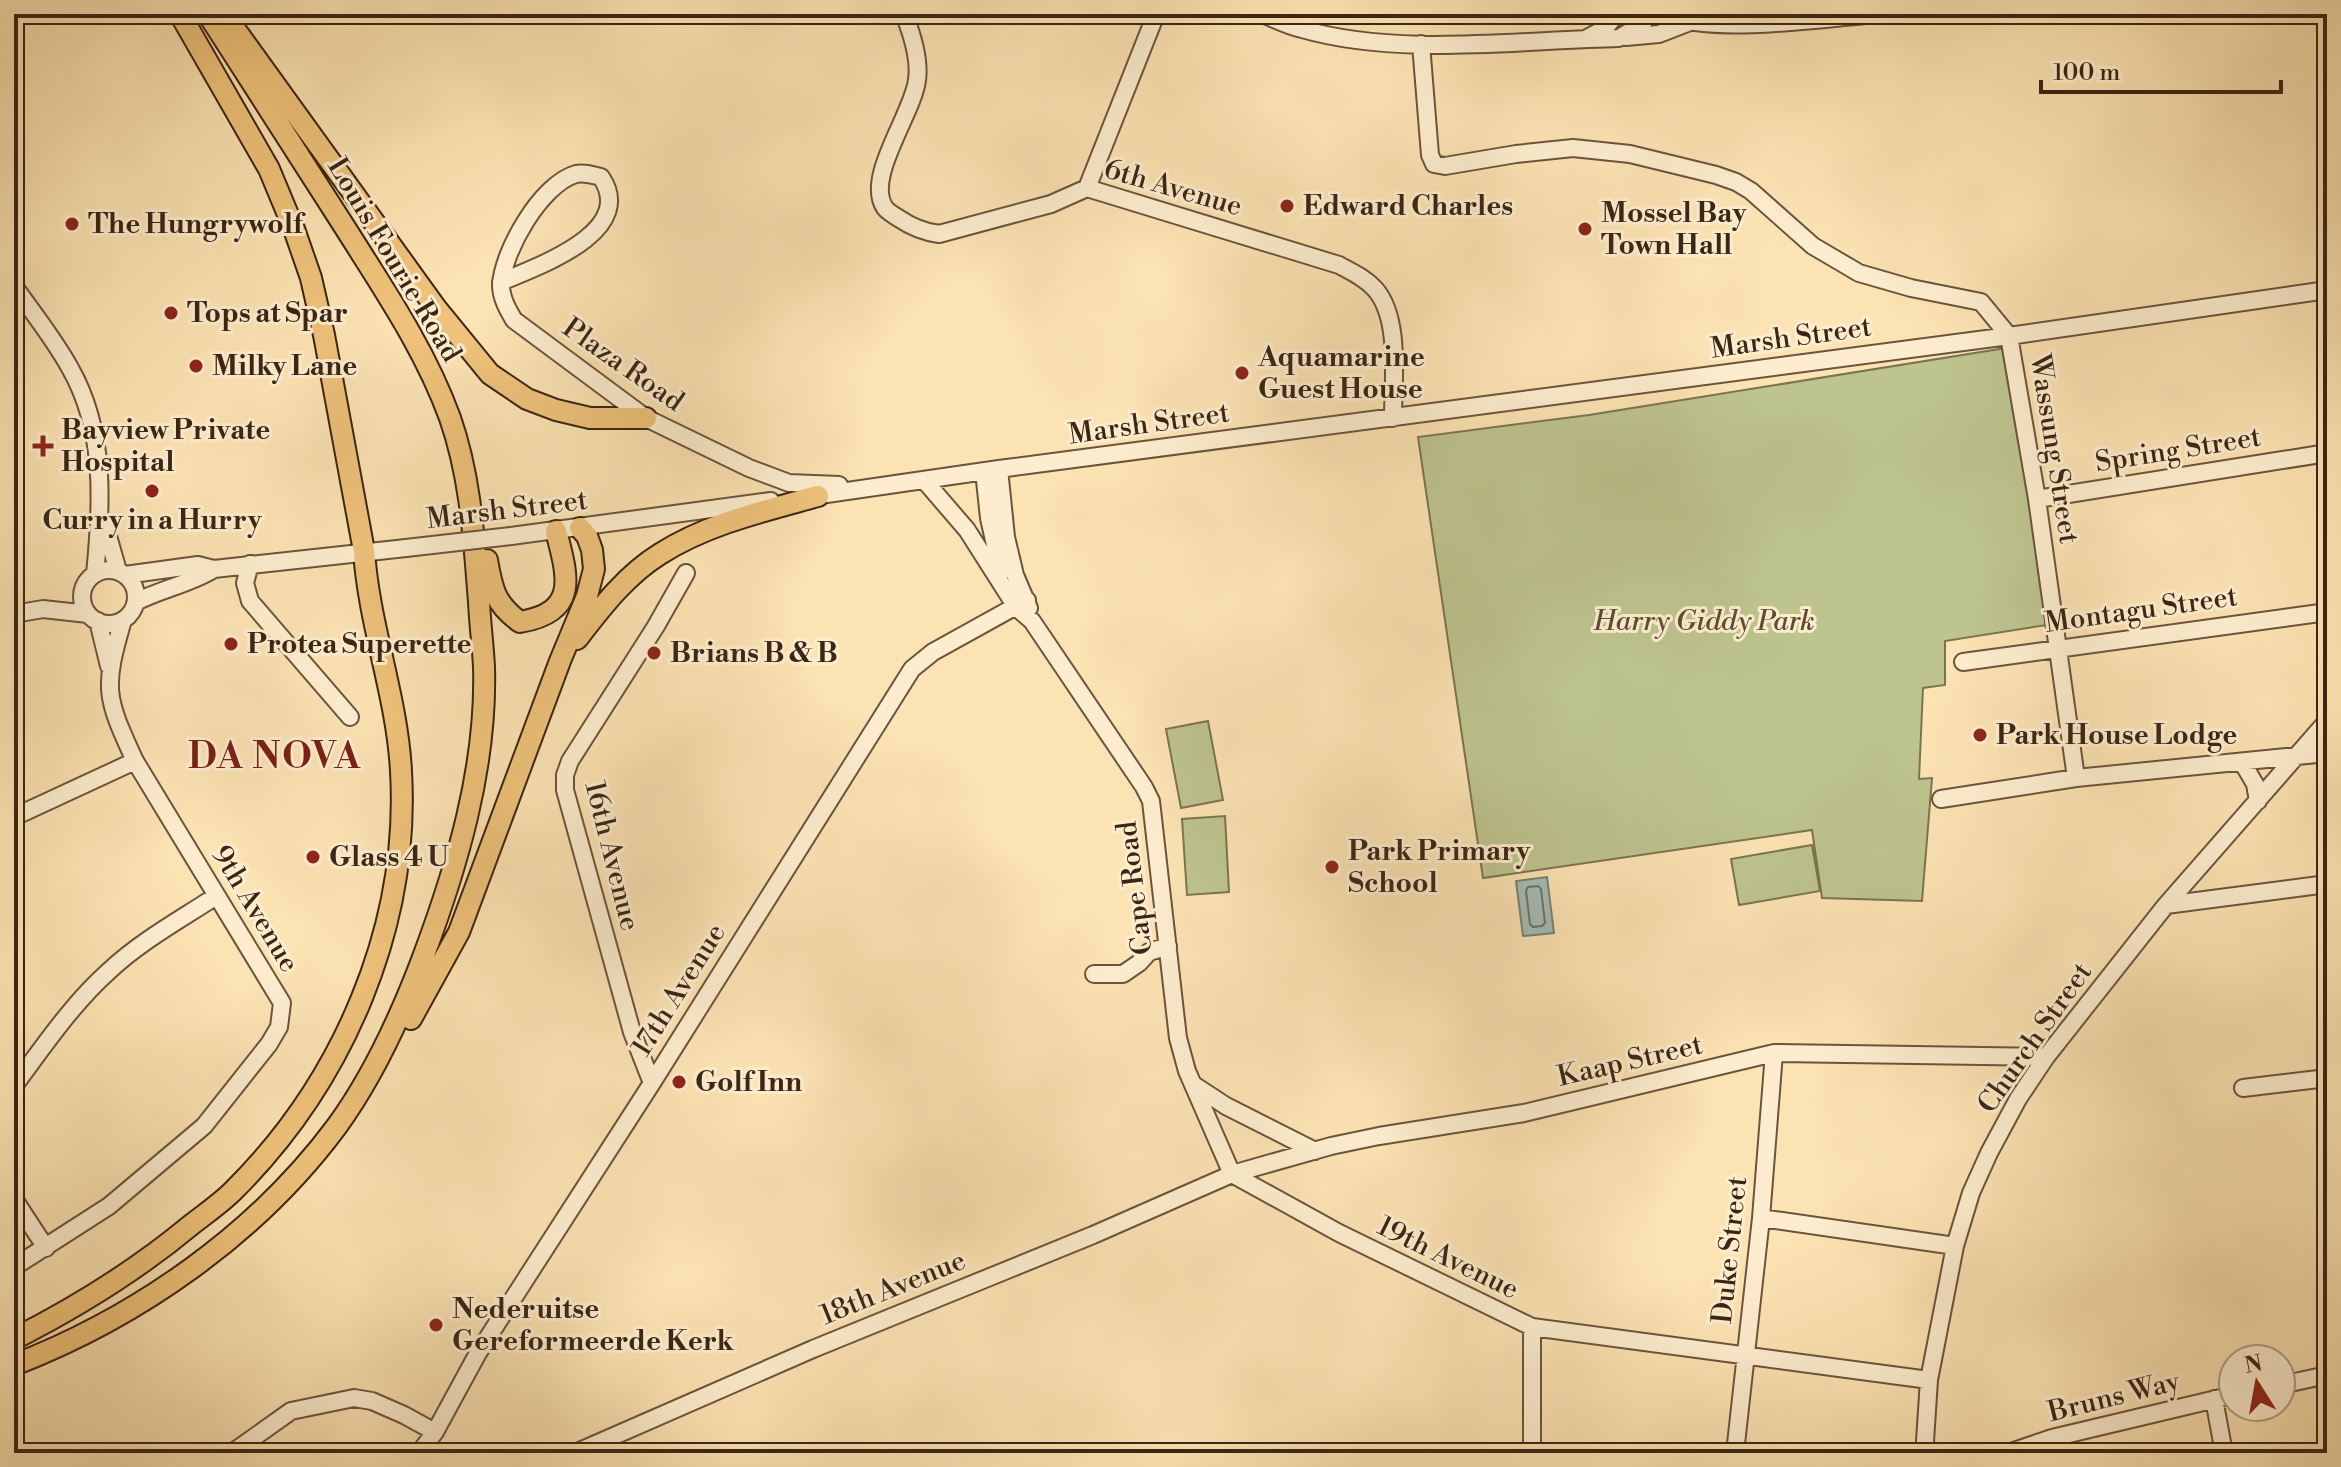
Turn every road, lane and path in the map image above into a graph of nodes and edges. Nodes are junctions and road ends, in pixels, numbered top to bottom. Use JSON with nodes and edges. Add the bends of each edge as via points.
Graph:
{"nodes":[{"id":1,"x":180,"y":14,"type":"edge"},
{"id":2,"x":208,"y":14,"type":"edge"},
{"id":3,"x":224,"y":14,"type":"edge"},
{"id":4,"x":904,"y":14,"type":"edge"},
{"id":5,"x":1156,"y":14,"type":"edge"},
{"id":6,"x":1262,"y":14,"type":"edge"},
{"id":7,"x":1617,"y":14,"type":"edge"},
{"id":8,"x":1650,"y":14,"type":"edge"},
{"id":9,"x":1659,"y":14,"type":"edge"},
{"id":10,"x":1877,"y":14,"type":"edge"},
{"id":11,"x":2325,"y":14,"type":"edge"},
{"id":12,"x":1690,"y":22,"type":"junction"},
{"id":13,"x":1619,"y":38,"type":"junction"},
{"id":14,"x":1585,"y":39,"type":"junction"},
{"id":15,"x":2327,"y":43,"type":"edge"},
{"id":16,"x":1421,"y":44,"type":"junction"},
{"id":17,"x":1087,"y":188,"type":"junction"},
{"id":18,"x":501,"y":282,"type":"junction"},
{"id":19,"x":14,"y":286,"type":"edge"},
{"id":20,"x":2327,"y":290,"type":"edge"},
{"id":21,"x":2009,"y":336,"type":"junction"},
{"id":22,"x":646,"y":418,"type":"junction"},
{"id":23,"x":1393,"y":418,"type":"junction"},
{"id":24,"x":2327,"y":453,"type":"edge"},
{"id":25,"x":749,"y":468,"type":"junction"},
{"id":26,"x":992,"y":470,"type":"junction"},
{"id":27,"x":924,"y":480,"type":"junction"},
{"id":28,"x":888,"y":486,"type":"junction"},
{"id":29,"x":818,"y":496,"type":"junction"},
{"id":30,"x":2037,"y":499,"type":"junction"},
{"id":31,"x":772,"y":501,"type":"junction"},
{"id":32,"x":471,"y":502,"type":"junction"},
{"id":33,"x":101,"y":508,"type":"junction"},
{"id":34,"x":580,"y":528,"type":"junction"},
{"id":35,"x":556,"y":531,"type":"junction"},
{"id":36,"x":364,"y":551,"type":"junction"},
{"id":37,"x":250,"y":564,"type":"junction"},
{"id":38,"x":214,"y":569,"type":"junction"},
{"id":39,"x":122,"y":573,"type":"junction"},
{"id":40,"x":686,"y":573,"type":"dead end"},
{"id":41,"x":90,"y":580,"type":"junction"},
{"id":42,"x":1003,"y":584,"type":"junction"},
{"id":43,"x":136,"y":602,"type":"junction"},
{"id":44,"x":1022,"y":604,"type":"junction"},
{"id":45,"x":43,"y":609,"type":"junction"},
{"id":46,"x":2327,"y":612,"type":"edge"},
{"id":47,"x":14,"y":614,"type":"edge"},
{"id":48,"x":93,"y":618,"type":"junction"},
{"id":49,"x":123,"y":620,"type":"junction"},
{"id":50,"x":2059,"y":647,"type":"junction"},
{"id":51,"x":560,"y":661,"type":"junction"},
{"id":52,"x":1963,"y":662,"type":"dead end"},
{"id":53,"x":110,"y":667,"type":"junction"},
{"id":54,"x":350,"y":717,"type":"dead end"},
{"id":55,"x":2327,"y":721,"type":"edge"},
{"id":56,"x":2327,"y":753,"type":"edge"},
{"id":57,"x":2297,"y":757,"type":"junction"},
{"id":58,"x":135,"y":761,"type":"junction"},
{"id":59,"x":2242,"y":762,"type":"junction"},
{"id":60,"x":2076,"y":778,"type":"junction"},
{"id":61,"x":1941,"y":799,"type":"dead end"},
{"id":62,"x":2258,"y":801,"type":"junction"},
{"id":63,"x":14,"y":817,"type":"edge"},
{"id":64,"x":2327,"y":884,"type":"edge"},
{"id":65,"x":216,"y":896,"type":"junction"},
{"id":66,"x":2166,"y":905,"type":"junction"},
{"id":67,"x":1168,"y":946,"type":"junction"},
{"id":68,"x":1094,"y":974,"type":"dead end"},
{"id":69,"x":415,"y":979,"type":"junction"},
{"id":70,"x":1774,"y":1053,"type":"junction"},
{"id":71,"x":2046,"y":1057,"type":"junction"},
{"id":72,"x":2327,"y":1078,"type":"edge"},
{"id":73,"x":652,"y":1083,"type":"junction"},
{"id":74,"x":1193,"y":1084,"type":"junction"},
{"id":75,"x":14,"y":1086,"type":"edge"},
{"id":76,"x":2243,"y":1088,"type":"dead end"},
{"id":77,"x":337,"y":1126,"type":"junction"},
{"id":78,"x":1315,"y":1151,"type":"junction"},
{"id":79,"x":1232,"y":1174,"type":"junction"},
{"id":80,"x":14,"y":1199,"type":"edge"},
{"id":81,"x":1761,"y":1218,"type":"junction"},
{"id":82,"x":1955,"y":1246,"type":"junction"},
{"id":83,"x":46,"y":1248,"type":"junction"},
{"id":84,"x":14,"y":1267,"type":"edge"},
{"id":85,"x":1532,"y":1327,"type":"junction"},
{"id":86,"x":14,"y":1339,"type":"edge"},
{"id":87,"x":1744,"y":1355,"type":"junction"},
{"id":88,"x":14,"y":1356,"type":"edge"},
{"id":89,"x":14,"y":1365,"type":"edge"},
{"id":90,"x":2327,"y":1375,"type":"edge"},
{"id":91,"x":1929,"y":1380,"type":"junction"},
{"id":92,"x":2297,"y":1382,"type":"edge"},
{"id":93,"x":2217,"y":1398,"type":"edge"},
{"id":94,"x":2214,"y":1399,"type":"junction"},
{"id":95,"x":435,"y":1432,"type":"junction"},
{"id":96,"x":232,"y":1453,"type":"edge"},
{"id":97,"x":419,"y":1453,"type":"edge"},
{"id":98,"x":575,"y":1453,"type":"edge"},
{"id":99,"x":1532,"y":1453,"type":"edge"},
{"id":100,"x":1735,"y":1453,"type":"edge"},
{"id":101,"x":1927,"y":1453,"type":"edge"},
{"id":102,"x":2008,"y":1453,"type":"edge"},
{"id":103,"x":2224,"y":1453,"type":"edge"}],
"edges":[{"from":1,"to":36,"type":"main road","via":[[269,169],[311,278]]},
{"from":2,"to":32,"type":"main road","name":"Louis Fourie Road","via":[[423,356],[450,420]]},
{"from":3,"to":22,"type":"main road","via":[[436,308],[490,374],[556,410],[590,418]]},
{"from":4,"to":17,"type":"street","name":"6th Avenue","via":[[918,77],[879,178],[886,209],[910,226],[939,234],[1051,204]]},
{"from":5,"to":17,"type":"street"},
{"from":6,"to":16,"type":"street","via":[[1302,30]]},
{"from":7,"to":14,"type":"street"},
{"from":8,"to":13,"type":"street"},
{"from":9,"to":12,"type":"street"},
{"from":10,"to":12,"type":"street","via":[[1754,24]]},
{"from":11,"to":15,"type":"street"},
{"from":12,"to":13,"type":"street","via":[[1659,34]]},
{"from":13,"to":14,"type":"street"},
{"from":14,"to":16,"type":"street"},
{"from":16,"to":21,"type":"street","name":"Wassung Street","via":[[1434,164],[1573,148],[1630,154],[1716,175],[1751,191],[1832,260],[1884,282],[1981,302]]},
{"from":17,"to":23,"type":"street","name":"6th Avenue","via":[[1339,265],[1364,278],[1388,310]]},
{"from":18,"to":18,"type":"street","via":[[526,218],[550,191],[573,175],[601,177],[609,196],[601,226],[546,262]]},
{"from":18,"to":22,"type":"street","name":"Plaza Road","via":[[514,320]]},
{"from":19,"to":33,"type":"street","via":[[55,342],[84,399],[96,445]]},
{"from":20,"to":21,"type":"street","name":"Marsh Street"},
{"from":21,"to":23,"type":"street","name":"Marsh Street"},
{"from":21,"to":30,"type":"street","name":"Wassung Street"},
{"from":22,"to":25,"type":"street","name":"Plaza Road"},
{"from":23,"to":26,"type":"street","name":"Marsh Street"},
{"from":24,"to":30,"type":"street","name":"Spring Street"},
{"from":25,"to":28,"type":"street","via":[[789,483]]},
{"from":25,"to":31,"type":"street","name":"Plaza Road"},
{"from":26,"to":27,"type":"street","name":"Marsh Street"},
{"from":26,"to":42,"type":"street","name":"Cape Road","via":[[989,518]]},
{"from":26,"to":44,"type":"street","name":"Cape Road"},
{"from":27,"to":28,"type":"street","name":"Marsh Street"},
{"from":27,"to":42,"type":"street","name":"Cape Road"},
{"from":28,"to":29,"type":"street","name":"Marsh Street"},
{"from":29,"to":31,"type":"street","name":"Marsh Street"},
{"from":29,"to":51,"type":"main road","via":[[698,533],[658,555],[613,595]]},
{"from":30,"to":50,"type":"street","name":"Wassung Street"},
{"from":31,"to":34,"type":"street","name":"Marsh Street"},
{"from":32,"to":35,"type":"main road","via":[[492,586],[501,608],[520,622],[543,618],[563,597],[566,575]]},
{"from":32,"to":69,"type":"main road","name":"Louis Fourie Road","via":[[484,670],[479,745],[449,885]]},
{"from":33,"to":39,"type":"street"},
{"from":33,"to":41,"type":"street"},
{"from":34,"to":35,"type":"street","name":"Marsh Street"},
{"from":34,"to":51,"type":"main road","via":[[592,550],[594,569]]},
{"from":35,"to":36,"type":"street","name":"Marsh Street","bridge":true},
{"from":36,"to":37,"type":"street","name":"Marsh Street"},
{"from":36,"to":86,"type":"main road","via":[[397,724],[402,809],[389,914],[346,1037],[284,1135],[231,1193],[115,1282]]},
{"from":37,"to":38,"type":"street","name":"Marsh Street"},
{"from":37,"to":54,"type":"street","via":[[245,583],[250,601]]},
{"from":38,"to":39,"type":"street","name":"Marsh Street","via":[[198,565]]},
{"from":38,"to":43,"type":"street","name":"Marsh Street"},
{"from":39,"to":41,"type":"street","via":[[110,570]]},
{"from":39,"to":43,"type":"street","via":[[135,587]]},
{"from":40,"to":73,"type":"street","name":"16th Avenue","via":[[565,775],[632,1032]]},
{"from":41,"to":45,"type":"street","via":[[74,595]]},
{"from":41,"to":48,"type":"street","via":[[82,600]]},
{"from":42,"to":44,"type":"street","name":"Cape Road"},
{"from":43,"to":49,"type":"street"},
{"from":44,"to":67,"type":"street","name":"Cape Road","via":[[1151,801]]},
{"from":44,"to":73,"type":"street","name":"17th Avenue","via":[[912,669]]},
{"from":45,"to":47,"type":"street"},
{"from":45,"to":48,"type":"street"},
{"from":46,"to":50,"type":"street","name":"Montagu Street"},
{"from":48,"to":49,"type":"street","via":[[106,624]]},
{"from":48,"to":53,"type":"street","name":"9th Avenue"},
{"from":49,"to":53,"type":"street","name":"9th Avenue"},
{"from":50,"to":52,"type":"street","name":"Montagu Street"},
{"from":50,"to":60,"type":"street","name":"Wassung Street"},
{"from":51,"to":77,"type":"main road","via":[[459,932],[391,1057]]},
{"from":53,"to":58,"type":"street","name":"9th Avenue","via":[[109,699]]},
{"from":55,"to":57,"type":"street","name":"Church Street"},
{"from":56,"to":57,"type":"street"},
{"from":57,"to":59,"type":"street"},
{"from":57,"to":62,"type":"street","name":"Church Street"},
{"from":58,"to":63,"type":"street"},
{"from":58,"to":65,"type":"street","name":"9th Avenue"},
{"from":59,"to":60,"type":"street"},
{"from":59,"to":62,"type":"street"},
{"from":60,"to":61,"type":"street"},
{"from":62,"to":66,"type":"street","name":"Church Street"},
{"from":64,"to":66,"type":"street"},
{"from":65,"to":75,"type":"street","via":[[109,970],[71,1010]]},
{"from":65,"to":83,"type":"street","name":"9th Avenue","via":[[282,1003],[279,1027],[204,1126],[109,1206]]},
{"from":66,"to":71,"type":"street","name":"Church Street"},
{"from":67,"to":68,"type":"street","via":[[1149,952],[1123,974]]},
{"from":67,"to":74,"type":"street","name":"Cape Road","via":[[1178,1038]]},
{"from":69,"to":77,"type":"main road","name":"Louis Fourie Road","via":[[375,1065]]},
{"from":69,"to":88,"type":"main road","name":"Louis Fourie Road","via":[[371,1062],[329,1122],[256,1204],[171,1273]]},
{"from":70,"to":71,"type":"street","name":"Kaap Street"},
{"from":70,"to":78,"type":"street","name":"Kaap Street","via":[[1524,1113]]},
{"from":70,"to":81,"type":"street","name":"Duke Street"},
{"from":71,"to":82,"type":"street","name":"Church Street","via":[[1989,1153]]},
{"from":72,"to":76,"type":"street"},
{"from":73,"to":95,"type":"street","name":"17th Avenue","via":[[478,1353]]},
{"from":74,"to":78,"type":"street"},
{"from":74,"to":79,"type":"street","name":"Cape Road"},
{"from":77,"to":89,"type":"main road","name":"Louis Fourie Road","via":[[261,1209],[176,1279],[109,1321]]},
{"from":78,"to":79,"type":"street","name":"Kaap Street"},
{"from":79,"to":85,"type":"street","name":"19th Avenue"},
{"from":79,"to":98,"type":"street","name":"18th Avenue"},
{"from":80,"to":83,"type":"street"},
{"from":81,"to":82,"type":"street"},
{"from":81,"to":87,"type":"street","name":"Duke Street"},
{"from":82,"to":91,"type":"street","name":"Church Street"},
{"from":83,"to":84,"type":"street","name":"9th Avenue"},
{"from":85,"to":87,"type":"street"},
{"from":85,"to":99,"type":"street","name":"19th Avenue"},
{"from":87,"to":91,"type":"street"},
{"from":87,"to":100,"type":"street","name":"Duke Street"},
{"from":90,"to":92,"type":"street"},
{"from":91,"to":101,"type":"street","name":"Church Street"},
{"from":93,"to":94,"type":"street","name":"Bruns Way"},
{"from":94,"to":102,"type":"street","name":"Bruns Way"},
{"from":94,"to":103,"type":"street"},
{"from":95,"to":96,"type":"street","via":[[354,1398],[291,1411]]},
{"from":95,"to":97,"type":"street","name":"17th Avenue"}]}
